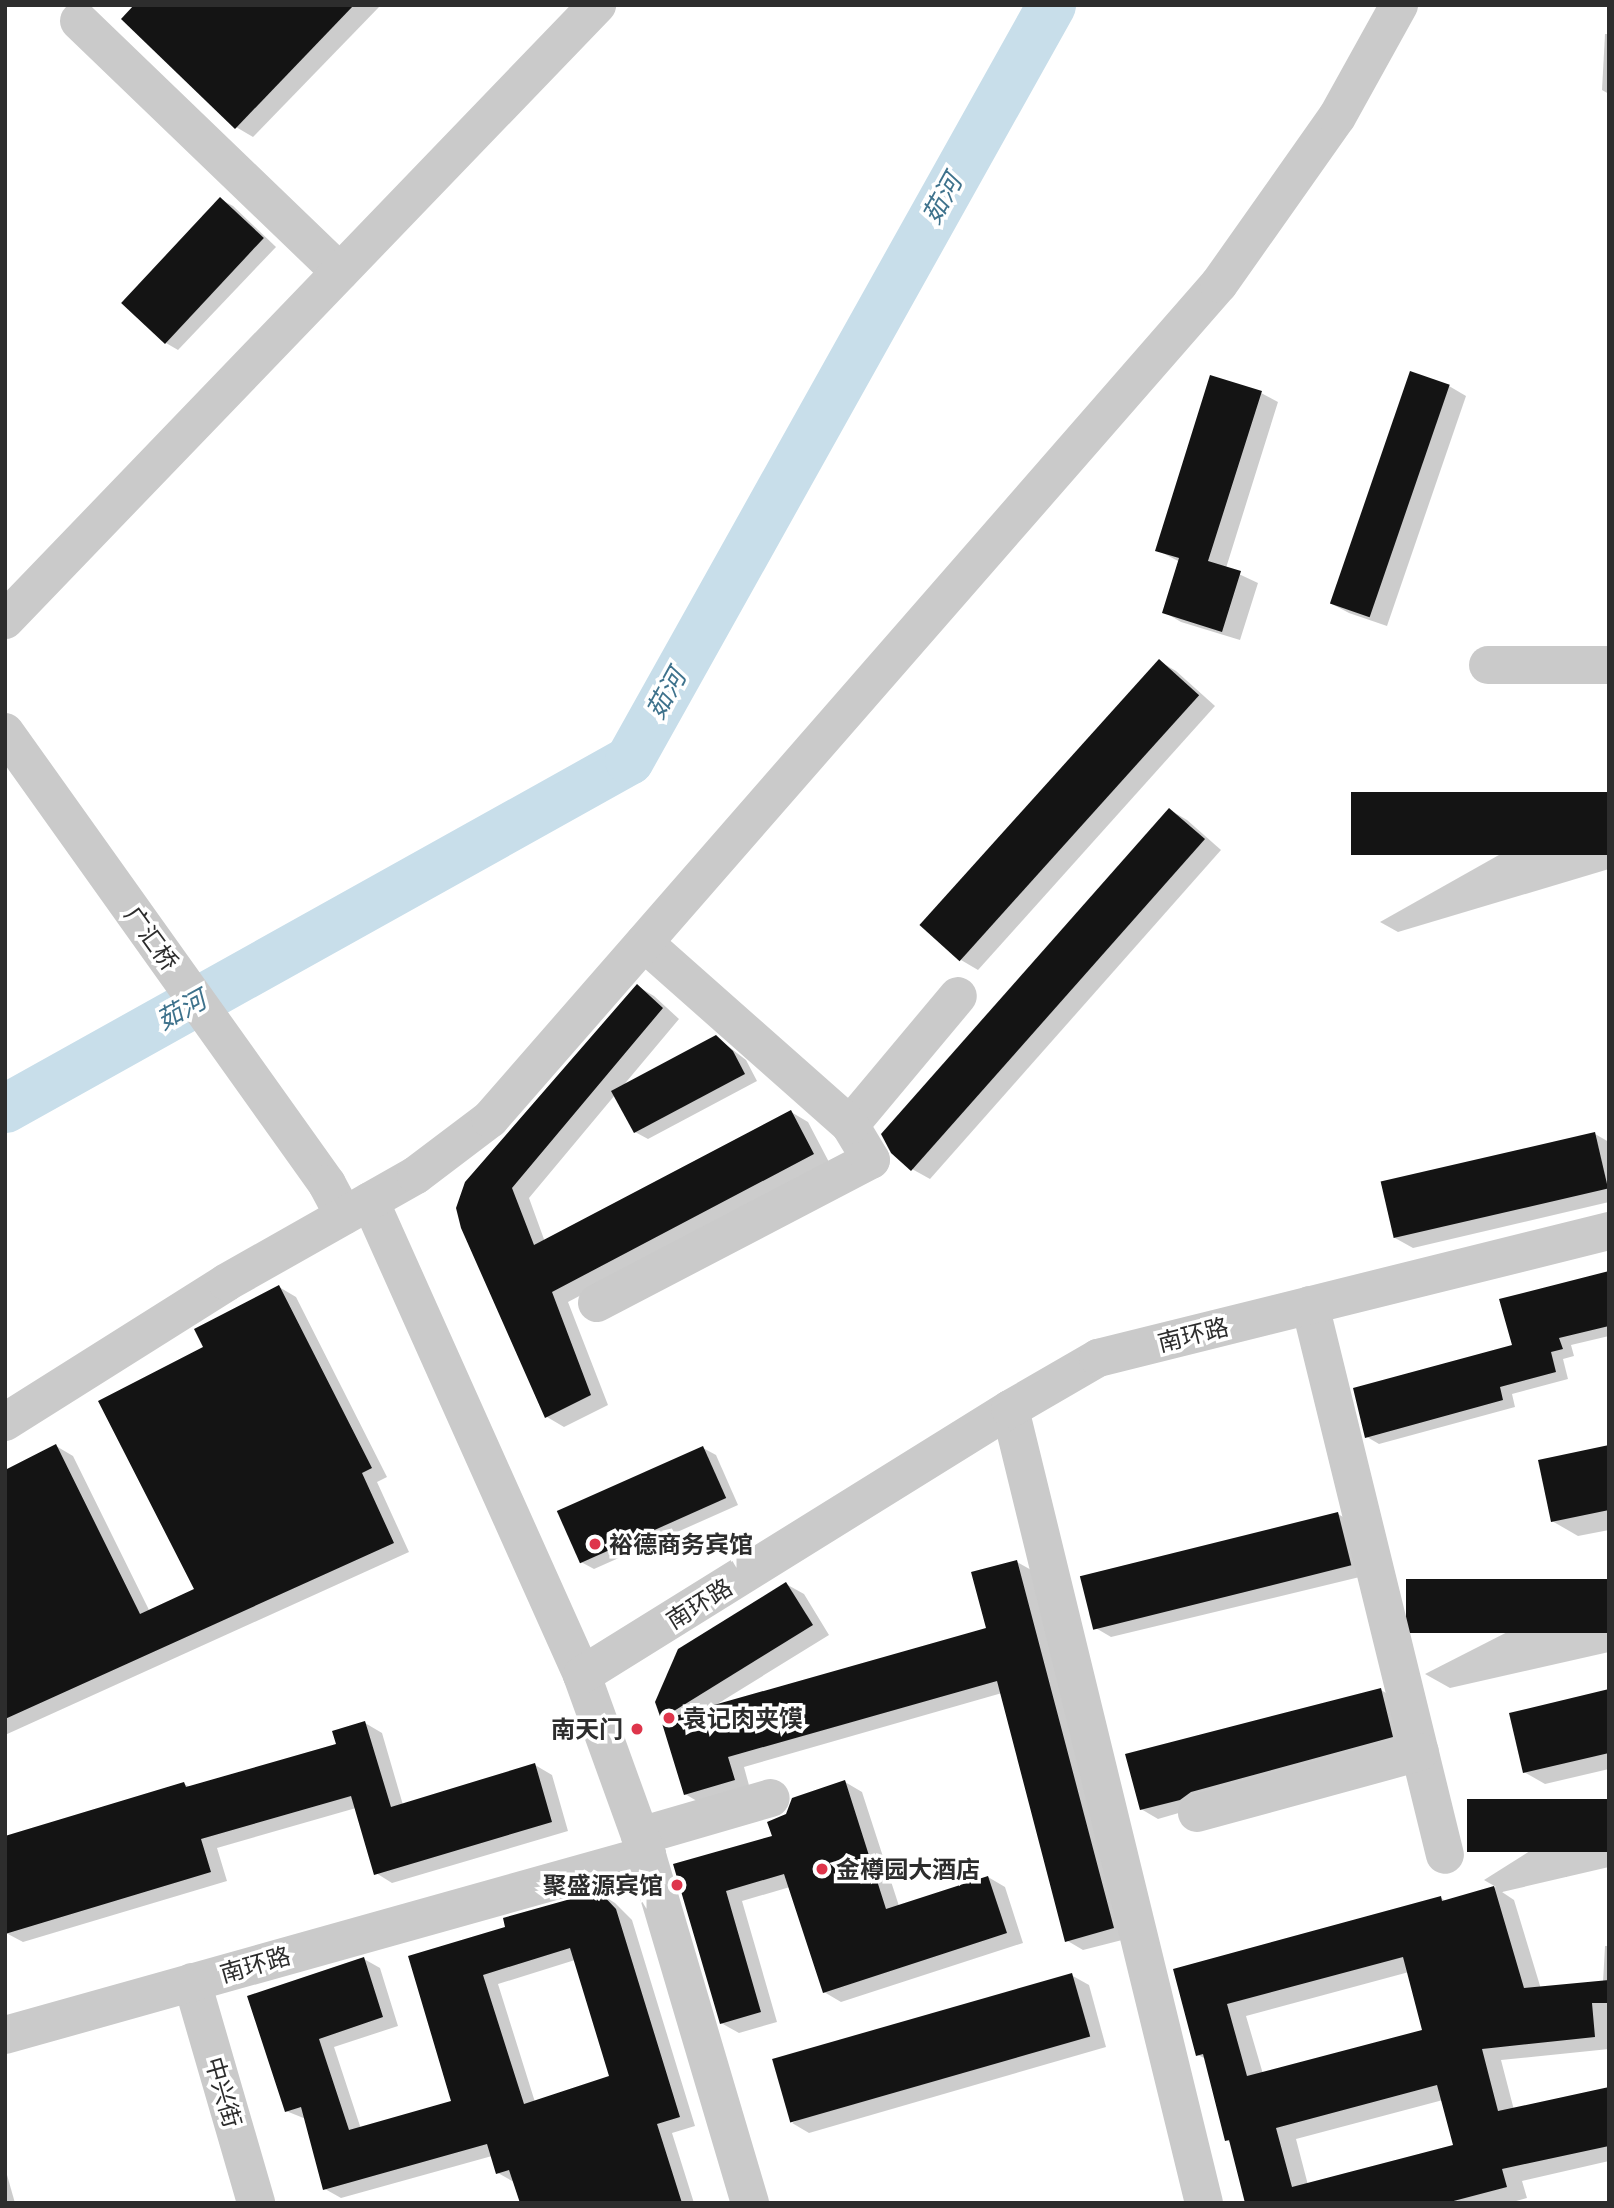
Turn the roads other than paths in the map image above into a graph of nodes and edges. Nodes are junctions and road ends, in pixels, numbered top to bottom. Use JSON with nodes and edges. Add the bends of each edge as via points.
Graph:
{"nodes":[{"id":1,"x":597,"y":5,"type":"edge"},
{"id":2,"x":1399,"y":5,"type":"edge"},
{"id":3,"x":79,"y":21,"type":"dead end"},
{"id":4,"x":340,"y":272,"type":"junction"},
{"id":5,"x":5,"y":620,"type":"edge"},
{"id":6,"x":1488,"y":665,"type":"dead end"},
{"id":7,"x":1609,"y":666,"type":"edge"},
{"id":8,"x":5,"y":732,"type":"edge"},
{"id":9,"x":644,"y":943,"type":"junction"},
{"id":10,"x":958,"y":996,"type":"dead end"},
{"id":11,"x":850,"y":1125,"type":"junction"},
{"id":12,"x":347,"y":1200,"type":"junction"},
{"id":13,"x":1609,"y":1231,"type":"edge"},
{"id":14,"x":597,"y":1303,"type":"dead end"},
{"id":15,"x":1310,"y":1305,"type":"junction"},
{"id":16,"x":1010,"y":1409,"type":"junction"},
{"id":17,"x":5,"y":1422,"type":"edge"},
{"id":18,"x":582,"y":1675,"type":"junction"},
{"id":19,"x":1420,"y":1752,"type":"junction"},
{"id":20,"x":771,"y":1798,"type":"dead end"},
{"id":21,"x":1197,"y":1813,"type":"dead end"},
{"id":22,"x":644,"y":1845,"type":"junction"},
{"id":23,"x":1445,"y":1855,"type":"dead end"},
{"id":24,"x":192,"y":1982,"type":"junction"},
{"id":25,"x":5,"y":2035,"type":"edge"},
{"id":26,"x":256,"y":2203,"type":"edge"},
{"id":27,"x":750,"y":2203,"type":"edge"},
{"id":28,"x":1204,"y":2203,"type":"edge"}],
"edges":[{"from":1,"to":4,"type":"street"},
{"from":2,"to":9,"type":"street","via":[[1337,117],[1219,284]]},
{"from":3,"to":4,"type":"street"},
{"from":4,"to":5,"type":"street"},
{"from":6,"to":7,"type":"street"},
{"from":8,"to":12,"type":"street","name":"广汇桥"},
{"from":9,"to":11,"type":"street"},
{"from":9,"to":12,"type":"street","via":[[490,1119],[416,1175]]},
{"from":10,"to":11,"type":"street"},
{"from":11,"to":14,"type":"street","via":[[871,1160]]},
{"from":12,"to":17,"type":"street"},
{"from":12,"to":18,"type":"street","name":"广汇桥"},
{"from":13,"to":15,"type":"street","name":"南环路"},
{"from":15,"to":16,"type":"street","name":"南环路","via":[[1098,1358]]},
{"from":15,"to":19,"type":"street"},
{"from":16,"to":18,"type":"street","name":"南环路"},
{"from":16,"to":28,"type":"street"},
{"from":18,"to":22,"type":"street"},
{"from":19,"to":21,"type":"street"},
{"from":19,"to":23,"type":"street"},
{"from":20,"to":22,"type":"street","name":"南环路"},
{"from":22,"to":24,"type":"street","name":"南环路"},
{"from":22,"to":27,"type":"street"},
{"from":24,"to":25,"type":"street","name":"南环路"},
{"from":24,"to":26,"type":"street","name":"中兴街"}]}
